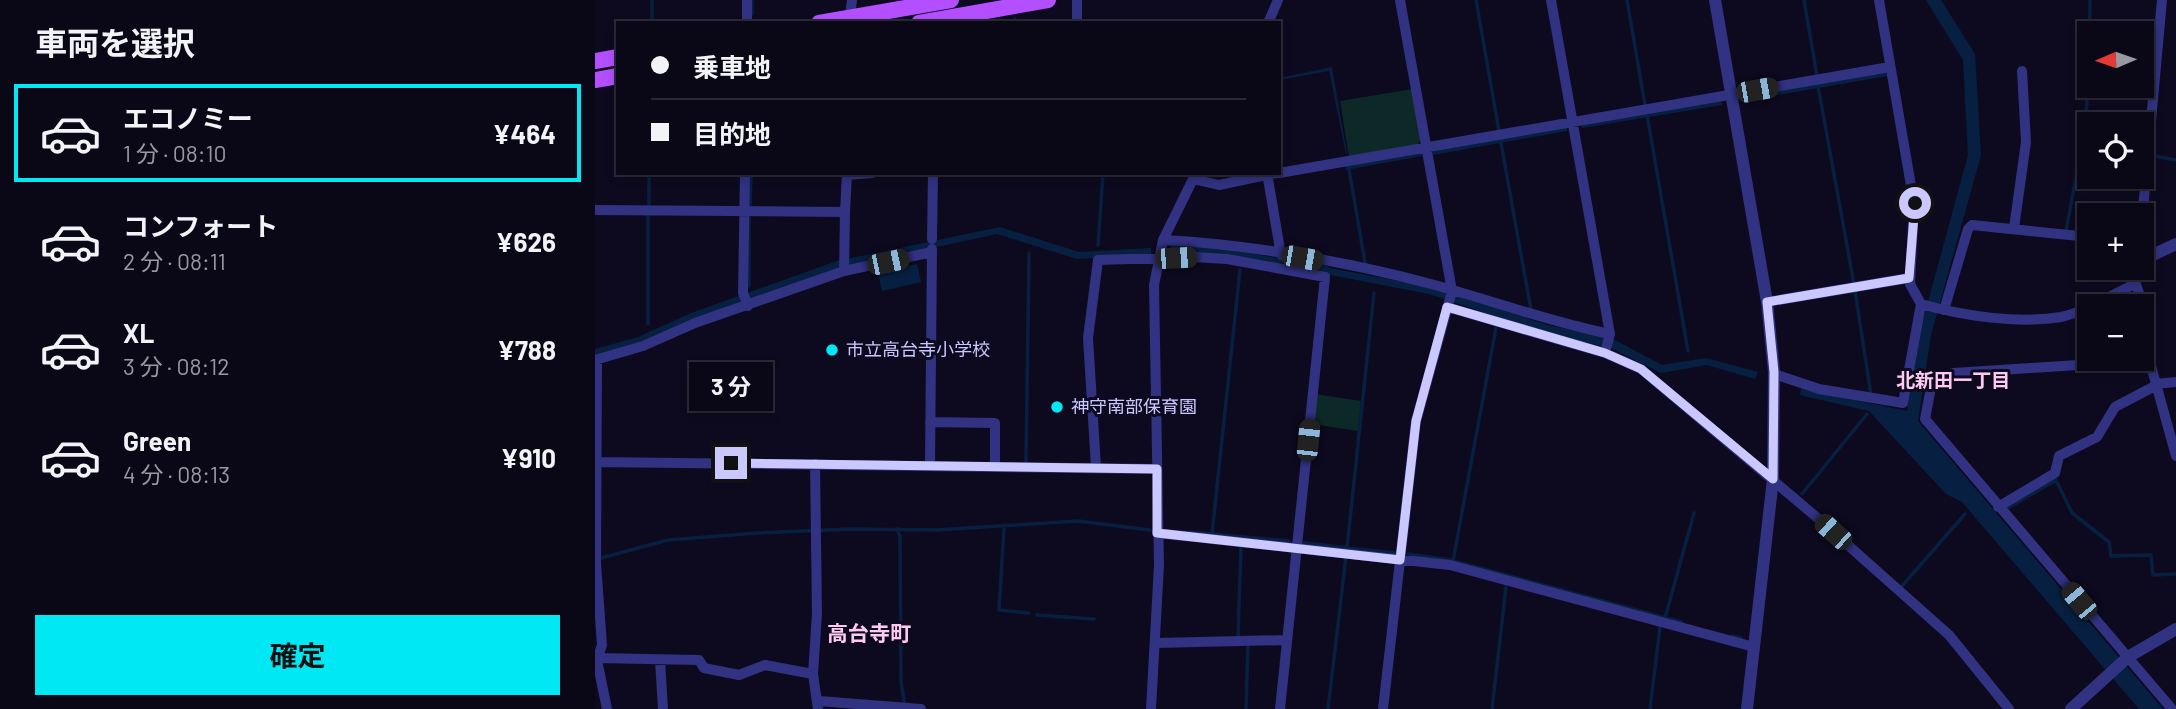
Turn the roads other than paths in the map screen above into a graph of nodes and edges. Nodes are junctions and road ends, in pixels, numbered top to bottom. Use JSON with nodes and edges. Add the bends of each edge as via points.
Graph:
{"nodes":[{"id":1,"x":747,"y":0,"type":"edge"},
{"id":2,"x":852,"y":0,"type":"edge"},
{"id":3,"x":1048,"y":0,"type":"edge"},
{"id":4,"x":1077,"y":0,"type":"edge"},
{"id":5,"x":1278,"y":0,"type":"edge"},
{"id":6,"x":1400,"y":0,"type":"edge"},
{"id":7,"x":1551,"y":0,"type":"edge"},
{"id":8,"x":1715,"y":0,"type":"edge"},
{"id":9,"x":1879,"y":0,"type":"edge"},
{"id":10,"x":2162,"y":0,"type":"edge"},
{"id":11,"x":940,"y":1,"type":"edge"},
{"id":12,"x":849,"y":20,"type":"edge"},
{"id":13,"x":747,"y":21,"type":"edge"},
{"id":14,"x":935,"y":21,"type":"edge"},
{"id":15,"x":1077,"y":21,"type":"edge"},
{"id":16,"x":1269,"y":21,"type":"edge"},
{"id":17,"x":616,"y":57,"type":"edge"},
{"id":18,"x":595,"y":61,"type":"edge"},
{"id":19,"x":1889,"y":66,"type":"junction"},
{"id":20,"x":2022,"y":71,"type":"dead end"},
{"id":21,"x":616,"y":76,"type":"edge"},
{"id":22,"x":595,"y":80,"type":"edge"},
{"id":23,"x":2154,"y":90,"type":"edge"},
{"id":24,"x":1731,"y":94,"type":"junction"},
{"id":25,"x":2153,"y":98,"type":"edge"},
{"id":26,"x":1573,"y":121,"type":"junction"},
{"id":27,"x":1426,"y":148,"type":"junction"},
{"id":28,"x":1281,"y":172,"type":"edge"},
{"id":29,"x":745,"y":175,"type":"edge"},
{"id":30,"x":846,"y":175,"type":"edge"},
{"id":31,"x":933,"y":175,"type":"edge"},
{"id":32,"x":1265,"y":175,"type":"edge"},
{"id":33,"x":1273,"y":175,"type":"edge"},
{"id":34,"x":1194,"y":176,"type":"edge"},
{"id":35,"x":2144,"y":203,"type":"edge"},
{"id":36,"x":595,"y":210,"type":"edge"},
{"id":37,"x":744,"y":212,"type":"junction"},
{"id":38,"x":845,"y":212,"type":"junction"},
{"id":39,"x":2014,"y":228,"type":"junction"},
{"id":40,"x":2077,"y":236,"type":"edge"},
{"id":41,"x":1163,"y":240,"type":"junction"},
{"id":42,"x":2176,"y":244,"type":"edge"},
{"id":43,"x":932,"y":246,"type":"junction"},
{"id":44,"x":2154,"y":254,"type":"edge"},
{"id":45,"x":1281,"y":255,"type":"junction"},
{"id":46,"x":1157,"y":258,"type":"junction"},
{"id":47,"x":844,"y":266,"type":"junction"},
{"id":48,"x":1909,"y":278,"type":"junction"},
{"id":49,"x":2134,"y":280,"type":"edge"},
{"id":50,"x":2135,"y":284,"type":"junction"},
{"id":51,"x":2139,"y":294,"type":"edge"},
{"id":52,"x":1450,"y":299,"type":"junction"},
{"id":53,"x":746,"y":301,"type":"junction"},
{"id":54,"x":1767,"y":302,"type":"junction"},
{"id":55,"x":1923,"y":304,"type":"junction"},
{"id":56,"x":1943,"y":310,"type":"junction"},
{"id":57,"x":1610,"y":336,"type":"junction"},
{"id":58,"x":1606,"y":351,"type":"junction"},
{"id":59,"x":596,"y":360,"type":"edge"},
{"id":60,"x":2077,"y":365,"type":"edge"},
{"id":61,"x":2152,"y":371,"type":"edge"},
{"id":62,"x":1774,"y":374,"type":"junction"},
{"id":63,"x":1907,"y":377,"type":"junction"},
{"id":64,"x":1932,"y":382,"type":"junction"},
{"id":65,"x":2176,"y":382,"type":"edge"},
{"id":66,"x":2155,"y":385,"type":"junction"},
{"id":67,"x":930,"y":422,"type":"junction"},
{"id":68,"x":2176,"y":456,"type":"edge"},
{"id":69,"x":595,"y":462,"type":"edge"},
{"id":70,"x":815,"y":464,"type":"junction"},
{"id":71,"x":930,"y":465,"type":"junction"},
{"id":72,"x":995,"y":466,"type":"junction"},
{"id":73,"x":1095,"y":467,"type":"junction"},
{"id":74,"x":1157,"y":469,"type":"junction"},
{"id":75,"x":1773,"y":479,"type":"junction"},
{"id":76,"x":1999,"y":506,"type":"junction"},
{"id":77,"x":1157,"y":533,"type":"junction"},
{"id":78,"x":1297,"y":548,"type":"junction"},
{"id":79,"x":596,"y":556,"type":"edge"},
{"id":80,"x":1400,"y":560,"type":"junction"},
{"id":81,"x":596,"y":563,"type":"edge"},
{"id":82,"x":2176,"y":629,"type":"edge"},
{"id":83,"x":1287,"y":640,"type":"junction"},
{"id":84,"x":1155,"y":643,"type":"junction"},
{"id":85,"x":598,"y":644,"type":"edge"},
{"id":86,"x":1754,"y":647,"type":"junction"},
{"id":87,"x":597,"y":657,"type":"junction"},
{"id":88,"x":2127,"y":658,"type":"junction"},
{"id":89,"x":660,"y":660,"type":"junction"},
{"id":90,"x":813,"y":674,"type":"junction"},
{"id":91,"x":819,"y":705,"type":"edge"},
{"id":92,"x":902,"y":707,"type":"edge"},
{"id":93,"x":607,"y":709,"type":"edge"},
{"id":94,"x":663,"y":709,"type":"edge"},
{"id":95,"x":921,"y":709,"type":"edge"},
{"id":96,"x":1151,"y":709,"type":"edge"},
{"id":97,"x":1280,"y":709,"type":"edge"},
{"id":98,"x":1383,"y":709,"type":"edge"},
{"id":99,"x":1747,"y":709,"type":"edge"},
{"id":100,"x":2009,"y":709,"type":"edge"},
{"id":101,"x":2071,"y":709,"type":"edge"},
{"id":102,"x":2172,"y":709,"type":"edge"}],
"edges":[{"from":1,"to":13,"type":"street"},
{"from":2,"to":12,"type":"street"},
{"from":3,"to":14,"type":"main road"},
{"from":4,"to":15,"type":"street"},
{"from":5,"to":16,"type":"street"},
{"from":6,"to":27,"type":"street"},
{"from":7,"to":26,"type":"street"},
{"from":8,"to":24,"type":"street"},
{"from":9,"to":19,"type":"street"},
{"from":10,"to":23,"type":"street"},
{"from":11,"to":12,"type":"main road"},
{"from":17,"to":18,"type":"main road"},
{"from":19,"to":24,"type":"street"},
{"from":19,"to":48,"type":"street","via":[[1915,203]]},
{"from":20,"to":39,"type":"street","via":[[2026,142]]},
{"from":21,"to":22,"type":"main road"},
{"from":24,"to":26,"type":"street"},
{"from":24,"to":54,"type":"street"},
{"from":25,"to":35,"type":"street"},
{"from":26,"to":27,"type":"street"},
{"from":26,"to":57,"type":"street"},
{"from":27,"to":28,"type":"street"},
{"from":27,"to":52,"type":"street"},
{"from":29,"to":37,"type":"street"},
{"from":30,"to":38,"type":"street"},
{"from":31,"to":43,"type":"street"},
{"from":32,"to":34,"type":"street","via":[[1219,186]]},
{"from":33,"to":45,"type":"street"},
{"from":34,"to":41,"type":"street"},
{"from":36,"to":37,"type":"street"},
{"from":37,"to":38,"type":"street"},
{"from":37,"to":53,"type":"street"},
{"from":38,"to":47,"type":"street"},
{"from":39,"to":40,"type":"street"},
{"from":39,"to":56,"type":"street","via":[[1972,225],[1968,229]]},
{"from":41,"to":45,"type":"street","via":[[1227,244]]},
{"from":41,"to":46,"type":"street"},
{"from":42,"to":44,"type":"street"},
{"from":43,"to":47,"type":"street"},
{"from":43,"to":67,"type":"street"},
{"from":45,"to":52,"type":"street","via":[[1364,269]]},
{"from":46,"to":73,"type":"street","via":[[1098,260],[1088,338]]},
{"from":46,"to":74,"type":"street"},
{"from":46,"to":78,"type":"street","via":[[1227,259],[1325,277]]},
{"from":47,"to":53,"type":"street"},
{"from":48,"to":54,"type":"street"},
{"from":48,"to":55,"type":"street"},
{"from":49,"to":50,"type":"street"},
{"from":50,"to":51,"type":"street"},
{"from":50,"to":56,"type":"street","via":[[2063,316],[2013,318]]},
{"from":52,"to":57,"type":"street"},
{"from":52,"to":58,"type":"street"},
{"from":52,"to":80,"type":"street","via":[[1416,421]]},
{"from":53,"to":59,"type":"street","via":[[643,346]]},
{"from":54,"to":62,"type":"street"},
{"from":55,"to":56,"type":"street"},
{"from":55,"to":63,"type":"street"},
{"from":57,"to":58,"type":"street"},
{"from":58,"to":75,"type":"street","via":[[1641,369]]},
{"from":59,"to":69,"type":"street"},
{"from":60,"to":64,"type":"street","via":[[1954,373]]},
{"from":61,"to":66,"type":"street"},
{"from":62,"to":63,"type":"street","via":[[1819,389],[1903,403]]},
{"from":62,"to":75,"type":"street"},
{"from":63,"to":64,"type":"street"},
{"from":64,"to":76,"type":"street","via":[[1925,419]]},
{"from":65,"to":66,"type":"street"},
{"from":66,"to":68,"type":"street"},
{"from":66,"to":76,"type":"street","via":[[2115,407],[2097,438],[2059,456],[2055,473]]},
{"from":67,"to":71,"type":"street"},
{"from":67,"to":72,"type":"street","via":[[995,423]]},
{"from":69,"to":70,"type":"street"},
{"from":69,"to":79,"type":"street"},
{"from":70,"to":71,"type":"street"},
{"from":70,"to":90,"type":"street"},
{"from":71,"to":72,"type":"street"},
{"from":72,"to":73,"type":"street"},
{"from":73,"to":74,"type":"street"},
{"from":74,"to":77,"type":"street"},
{"from":75,"to":86,"type":"street"},
{"from":75,"to":100,"type":"street","via":[[1949,635]]},
{"from":76,"to":88,"type":"street"},
{"from":77,"to":78,"type":"street"},
{"from":77,"to":84,"type":"street"},
{"from":78,"to":80,"type":"street"},
{"from":78,"to":83,"type":"street"},
{"from":79,"to":81,"type":"street"},
{"from":80,"to":86,"type":"street","via":[[1450,565]]},
{"from":80,"to":98,"type":"street"},
{"from":81,"to":85,"type":"street"},
{"from":82,"to":88,"type":"street"},
{"from":83,"to":84,"type":"street"},
{"from":83,"to":97,"type":"street"},
{"from":84,"to":96,"type":"street"},
{"from":85,"to":87,"type":"street"},
{"from":86,"to":99,"type":"street"},
{"from":87,"to":89,"type":"street"},
{"from":87,"to":93,"type":"street"},
{"from":88,"to":101,"type":"street"},
{"from":88,"to":102,"type":"street"},
{"from":89,"to":90,"type":"street","via":[[699,660],[704,668],[739,675],[765,665]]},
{"from":89,"to":94,"type":"street"},
{"from":90,"to":91,"type":"street"},
{"from":91,"to":92,"type":"street"},
{"from":92,"to":95,"type":"street"}]}
